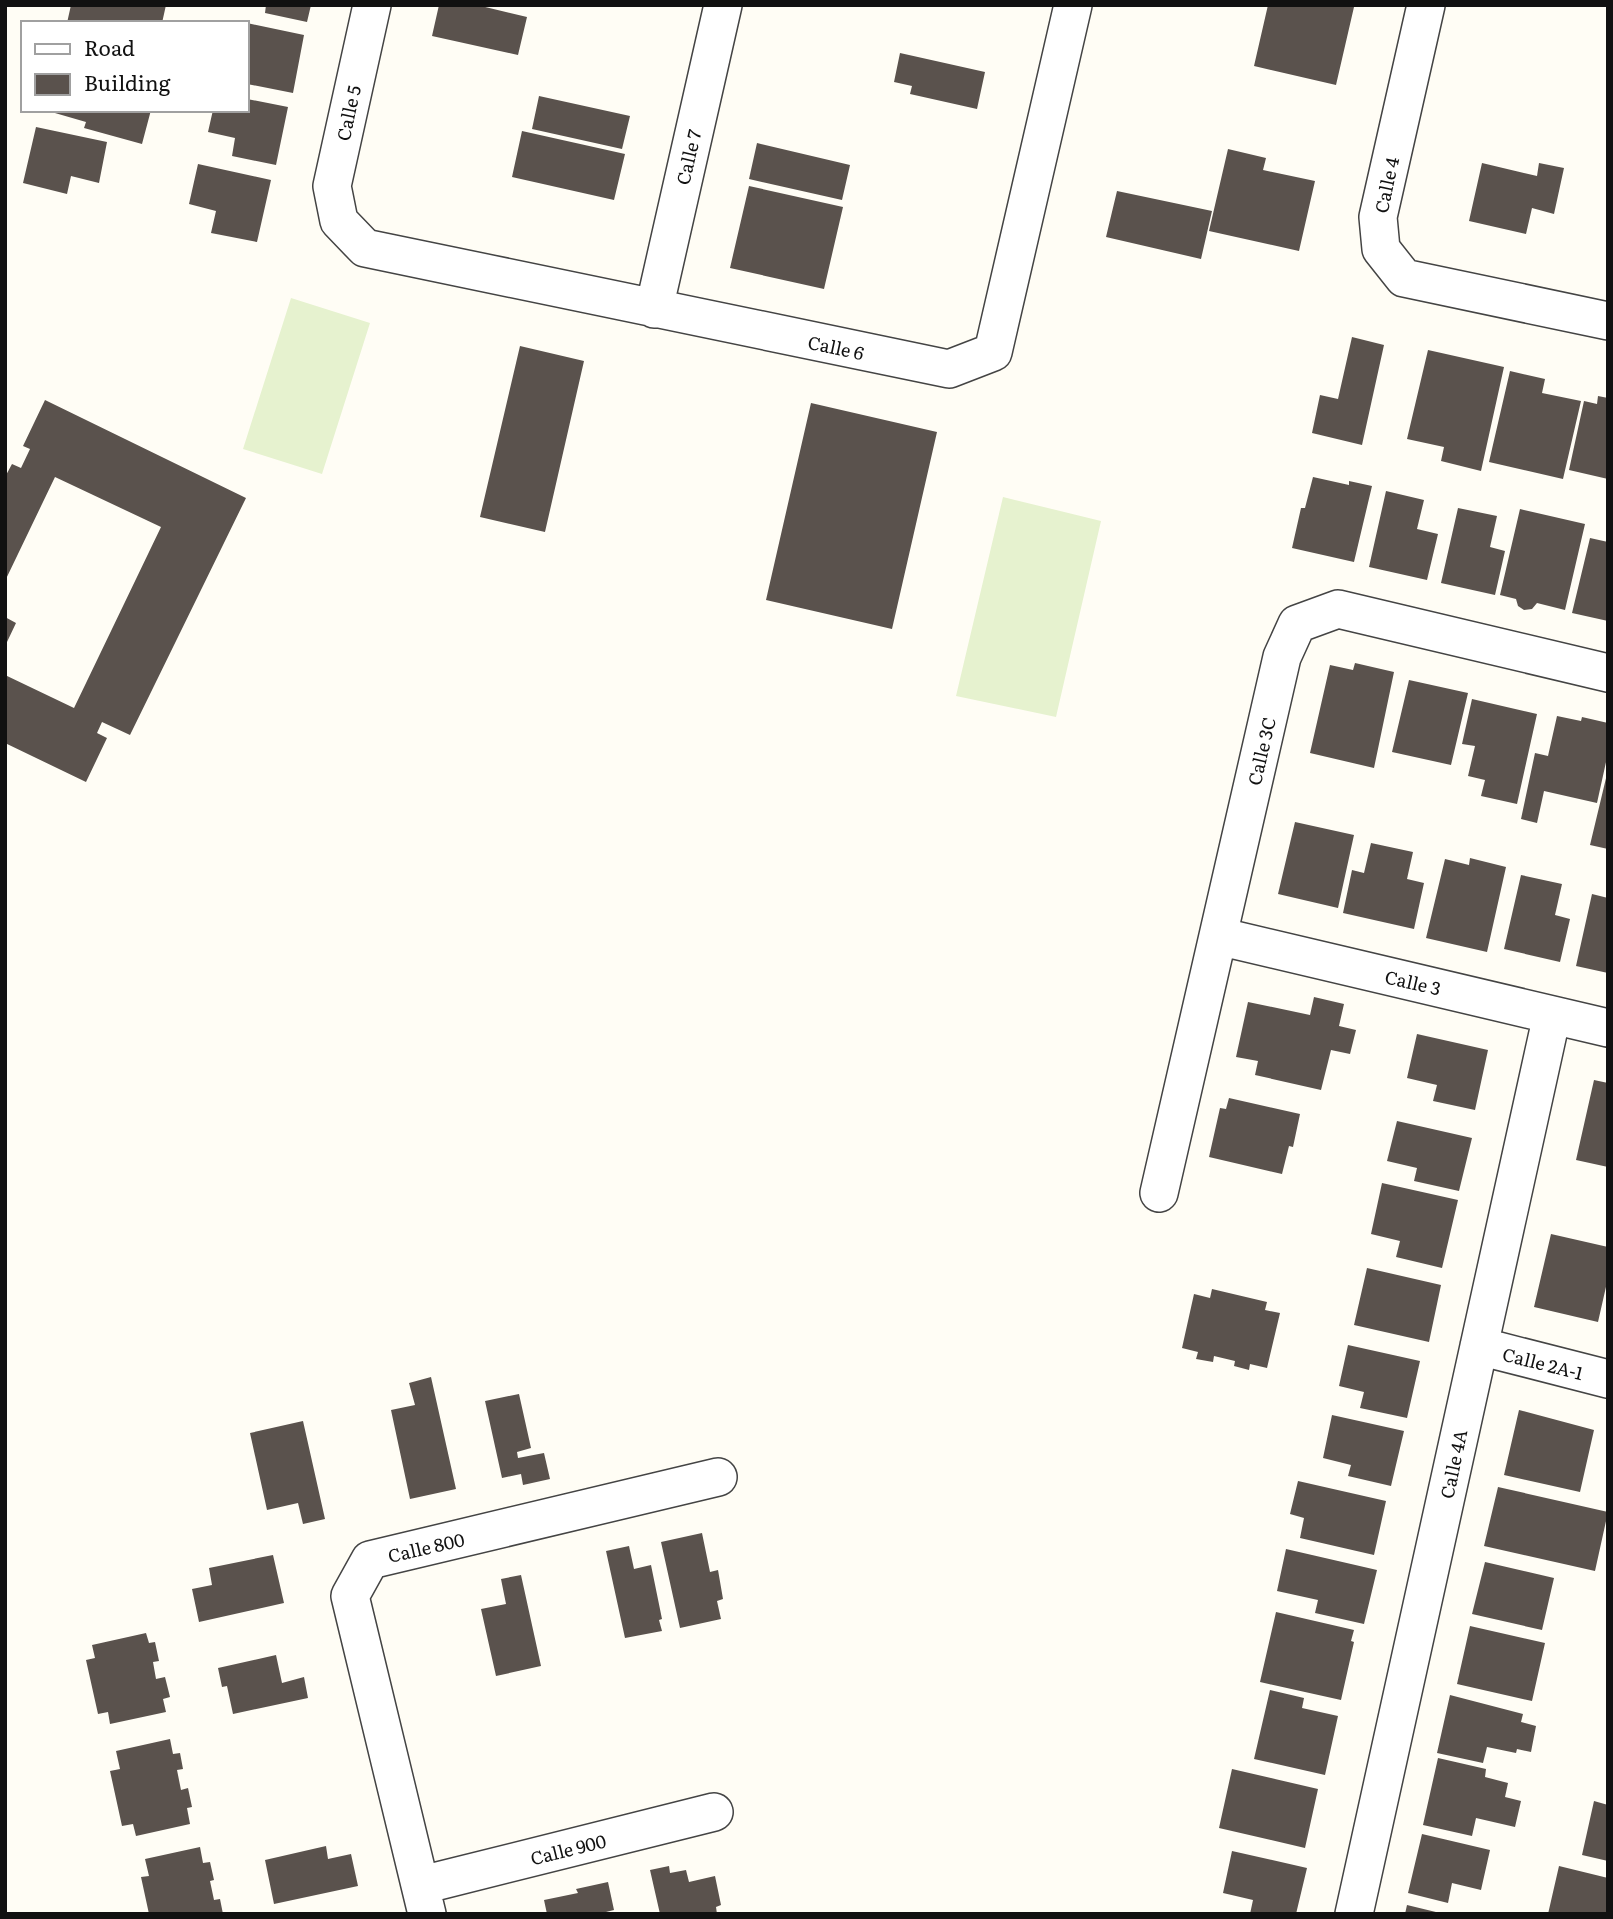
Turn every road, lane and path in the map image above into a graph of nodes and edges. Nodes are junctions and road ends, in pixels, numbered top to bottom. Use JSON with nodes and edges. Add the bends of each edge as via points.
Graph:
{"nodes":[{"id":1,"x":372,"y":5,"type":"edge"},
{"id":2,"x":723,"y":5,"type":"edge"},
{"id":3,"x":1073,"y":5,"type":"edge"},
{"id":4,"x":1426,"y":5,"type":"edge"},
{"id":5,"x":339,"y":221,"type":"joint"},
{"id":6,"x":654,"y":309,"type":"junction"},
{"id":7,"x":1608,"y":321,"type":"edge"},
{"id":8,"x":1608,"y":673,"type":"edge"},
{"id":9,"x":1218,"y":936,"type":"junction"},
{"id":10,"x":1552,"y":1015,"type":"junction"},
{"id":11,"x":1608,"y":1028,"type":"edge"},
{"id":12,"x":1159,"y":1193,"type":"dead end"},
{"id":13,"x":1479,"y":1346,"type":"junction"},
{"id":14,"x":1608,"y":1379,"type":"edge"},
{"id":15,"x":718,"y":1477,"type":"dead end"},
{"id":16,"x":714,"y":1812,"type":"dead end"},
{"id":17,"x":424,"y":1900,"type":"edge"},
{"id":18,"x":1354,"y":1914,"type":"edge"}],
"edges":[{"from":1,"to":5,"type":"street","name":"Calle 5","via":[[332,186]]},
{"from":2,"to":6,"type":"street","name":"Calle 7"},
{"from":3,"to":6,"type":"street","name":"Calle 6","via":[[993,352],[949,369]]},
{"from":4,"to":7,"type":"street","name":"Calle 4","via":[[1378,217],[1381,249],[1404,278]]},
{"from":5,"to":6,"type":"street","name":"Calle 6","via":[[365,248]]},
{"from":8,"to":9,"type":"street","name":"Calle 3C","via":[[1338,608],[1297,624],[1282,657]]},
{"from":9,"to":10,"type":"street","name":"Calle 3"},
{"from":9,"to":12,"type":"street","name":"Calle 3C"},
{"from":10,"to":11,"type":"street","name":"Calle 3"},
{"from":10,"to":13,"type":"street","name":"Calle 4A"},
{"from":13,"to":14,"type":"street","name":"Calle 2A-1"},
{"from":13,"to":18,"type":"street","name":"Calle 4A"},
{"from":15,"to":17,"type":"street","name":"Calle 800","via":[[370,1560],[350,1597]]},
{"from":16,"to":17,"type":"street","name":"Calle 900"}]}
